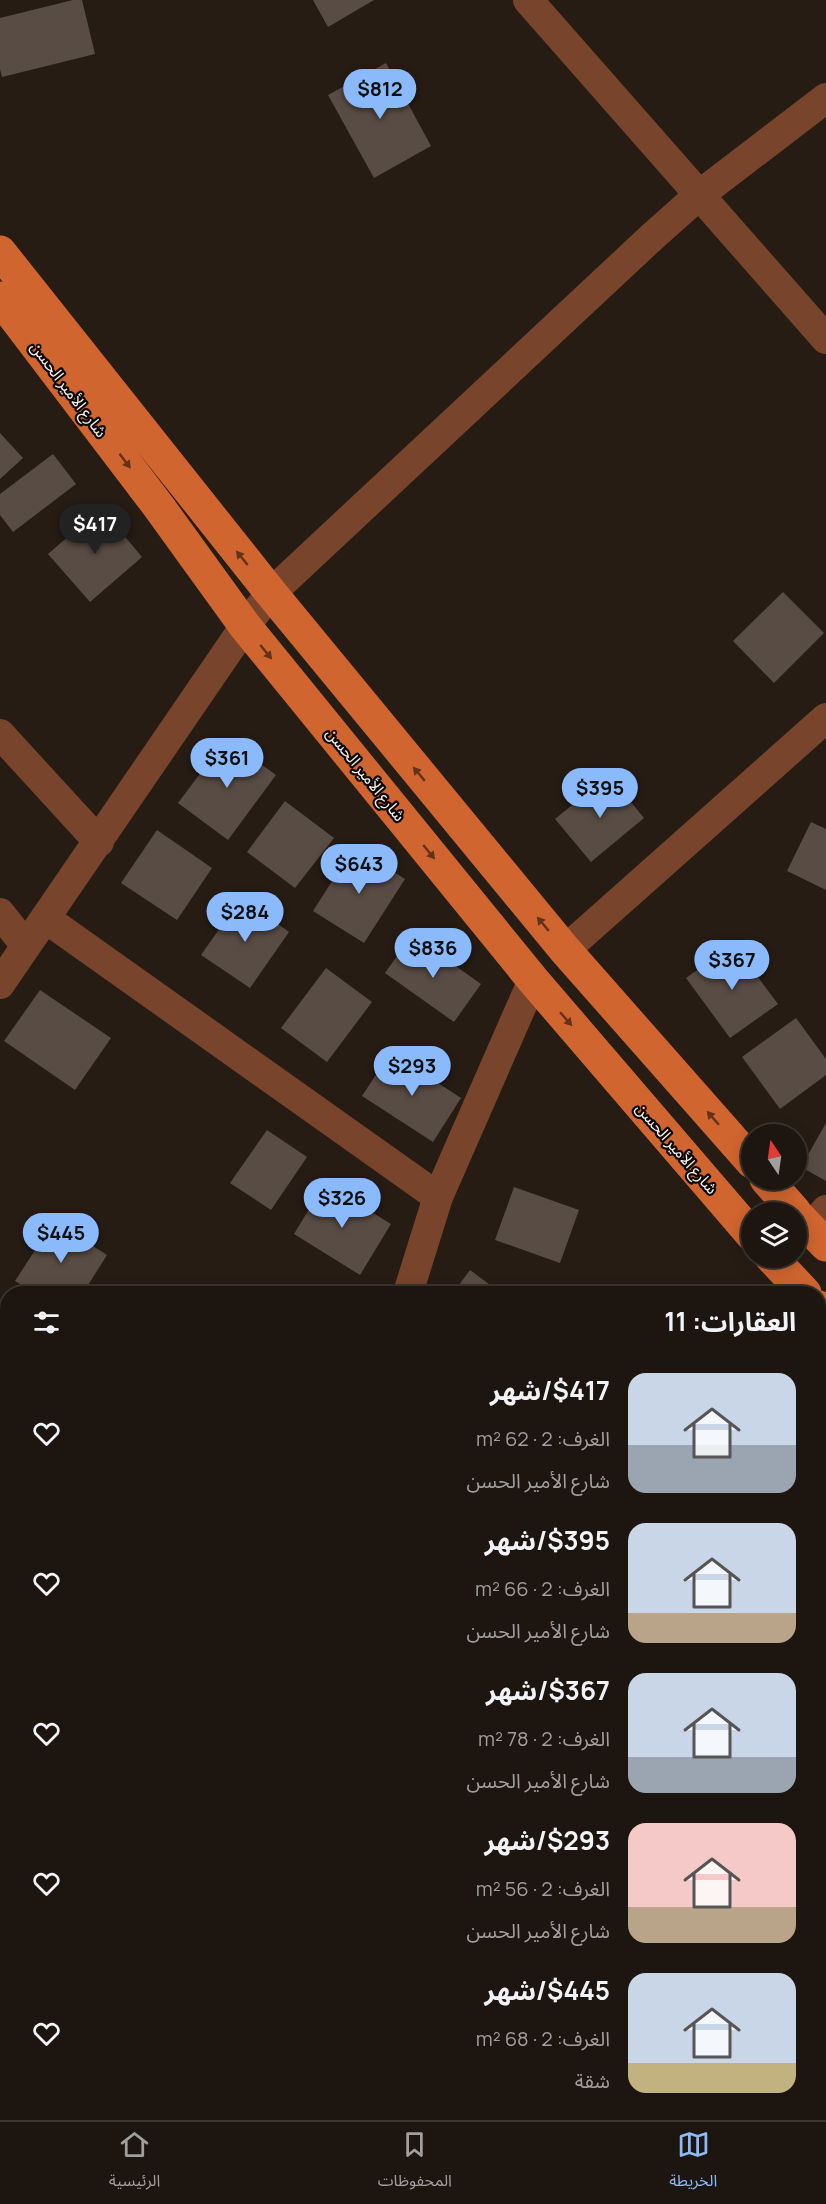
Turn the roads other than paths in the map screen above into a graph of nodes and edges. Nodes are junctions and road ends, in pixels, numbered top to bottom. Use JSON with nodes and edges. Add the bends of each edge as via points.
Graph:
{"nodes":[{"id":1,"x":528,"y":0,"type":"edge"},
{"id":2,"x":826,"y":99,"type":"edge"},
{"id":3,"x":698,"y":196,"type":"junction"},
{"id":4,"x":0,"y":252,"type":"edge"},
{"id":5,"x":0,"y":298,"type":"edge"},
{"id":6,"x":826,"y":339,"type":"edge"},
{"id":7,"x":271,"y":593,"type":"junction"},
{"id":8,"x":245,"y":626,"type":"junction"},
{"id":9,"x":826,"y":718,"type":"edge"},
{"id":10,"x":0,"y":734,"type":"edge"},
{"id":11,"x":99,"y":842,"type":"junction"},
{"id":12,"x":0,"y":913,"type":"edge"},
{"id":13,"x":45,"y":918,"type":"junction"},
{"id":14,"x":26,"y":946,"type":"junction"},
{"id":15,"x":565,"y":950,"type":"junction"},
{"id":16,"x":533,"y":980,"type":"junction"},
{"id":17,"x":0,"y":984,"type":"edge"},
{"id":18,"x":741,"y":1150,"type":"edge"},
{"id":19,"x":778,"y":1190,"type":"edge"},
{"id":20,"x":438,"y":1197,"type":"junction"},
{"id":21,"x":741,"y":1221,"type":"edge"},
{"id":22,"x":811,"y":1222,"type":"edge"},
{"id":23,"x":781,"y":1268,"type":"edge"},
{"id":24,"x":410,"y":1286,"type":"edge"},
{"id":25,"x":798,"y":1286,"type":"edge"}],
"edges":[{"from":1,"to":3,"type":"street"},
{"from":2,"to":3,"type":"street"},
{"from":3,"to":6,"type":"street"},
{"from":3,"to":7,"type":"street"},
{"from":7,"to":4,"type":"main road","name":"شارع الأمير الحسن","one_way":true},
{"from":5,"to":8,"type":"main road","name":"شارع الأمير الحسن","one_way":true},
{"from":7,"to":8,"type":"street"},
{"from":15,"to":7,"type":"main road","name":"شارع الأمير الحسن","one_way":true},
{"from":8,"to":11,"type":"street"},
{"from":8,"to":16,"type":"main road","name":"شارع الأمير الحسن","one_way":true},
{"from":9,"to":15,"type":"street"},
{"from":10,"to":11,"type":"street"},
{"from":11,"to":13,"type":"street"},
{"from":12,"to":14,"type":"street"},
{"from":13,"to":14,"type":"street"},
{"from":13,"to":20,"type":"street"},
{"from":14,"to":17,"type":"street"},
{"from":18,"to":15,"type":"main road","name":"شارع الأمير الحسن","one_way":true},
{"from":16,"to":20,"type":"street"},
{"from":16,"to":21,"type":"main road","name":"شارع الأمير الحسن","one_way":true},
{"from":19,"to":22,"type":"main road"},
{"from":20,"to":24,"type":"street"},
{"from":23,"to":25,"type":"main road"}]}
